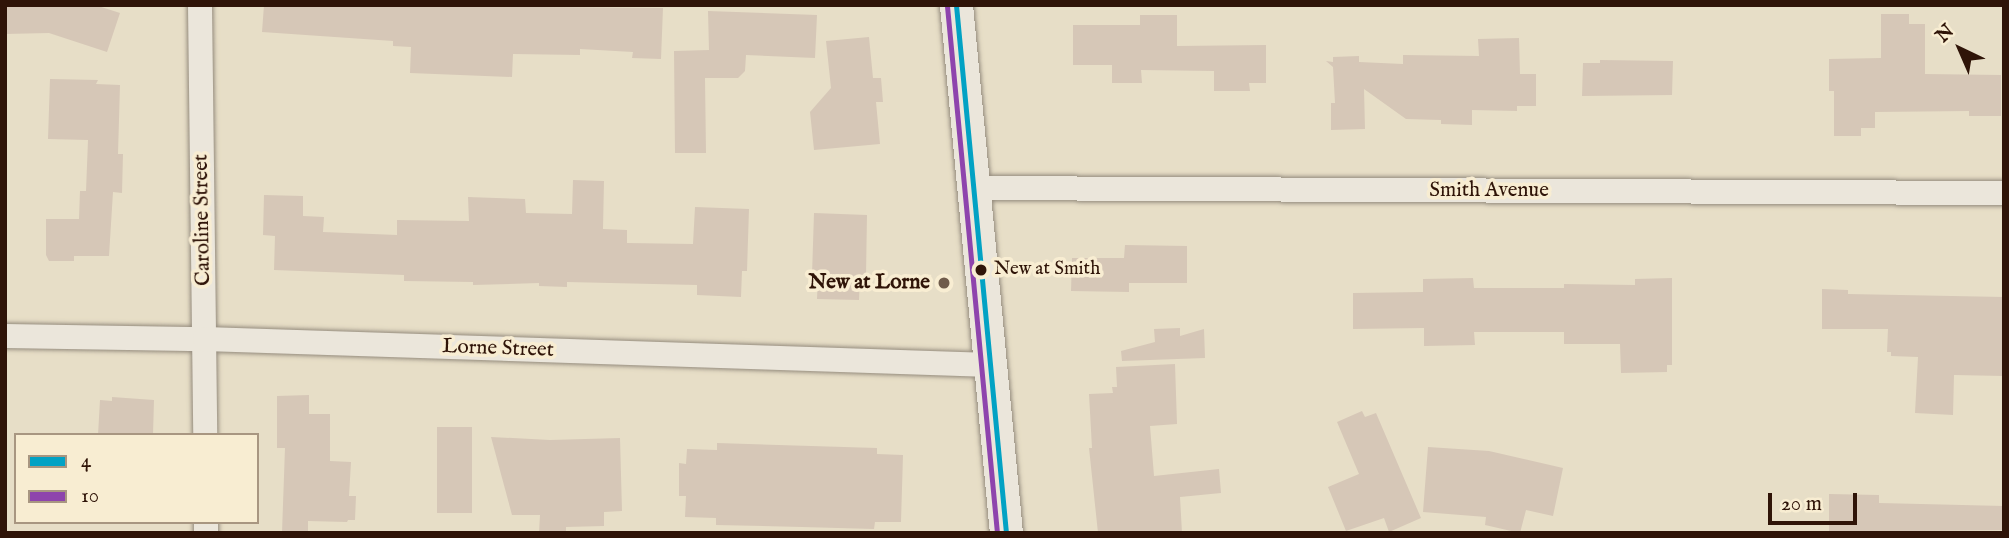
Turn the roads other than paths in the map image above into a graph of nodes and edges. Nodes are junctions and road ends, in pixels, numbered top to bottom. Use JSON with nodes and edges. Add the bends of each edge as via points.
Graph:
{"nodes":[{"id":1,"x":200,"y":5,"type":"edge"},
{"id":2,"x":956,"y":5,"type":"edge"},
{"id":3,"x":974,"y":188,"type":"junction"},
{"id":4,"x":2004,"y":194,"type":"edge"},
{"id":5,"x":5,"y":336,"type":"edge"},
{"id":6,"x":205,"y":340,"type":"junction"},
{"id":7,"x":991,"y":365,"type":"junction"},
{"id":8,"x":205,"y":433,"type":"edge"},
{"id":9,"x":1006,"y":533,"type":"edge"}],
"edges":[{"from":1,"to":6,"type":"street","name":"Caroline Street"},
{"from":2,"to":3,"type":"main road"},
{"from":3,"to":4,"type":"street","name":"Smith Avenue"},
{"from":3,"to":7,"type":"main road"},
{"from":5,"to":6,"type":"street","name":"Lorne Street"},
{"from":6,"to":7,"type":"street","name":"Lorne Street"},
{"from":6,"to":8,"type":"street","name":"Caroline Street"},
{"from":7,"to":9,"type":"main road"}]}
